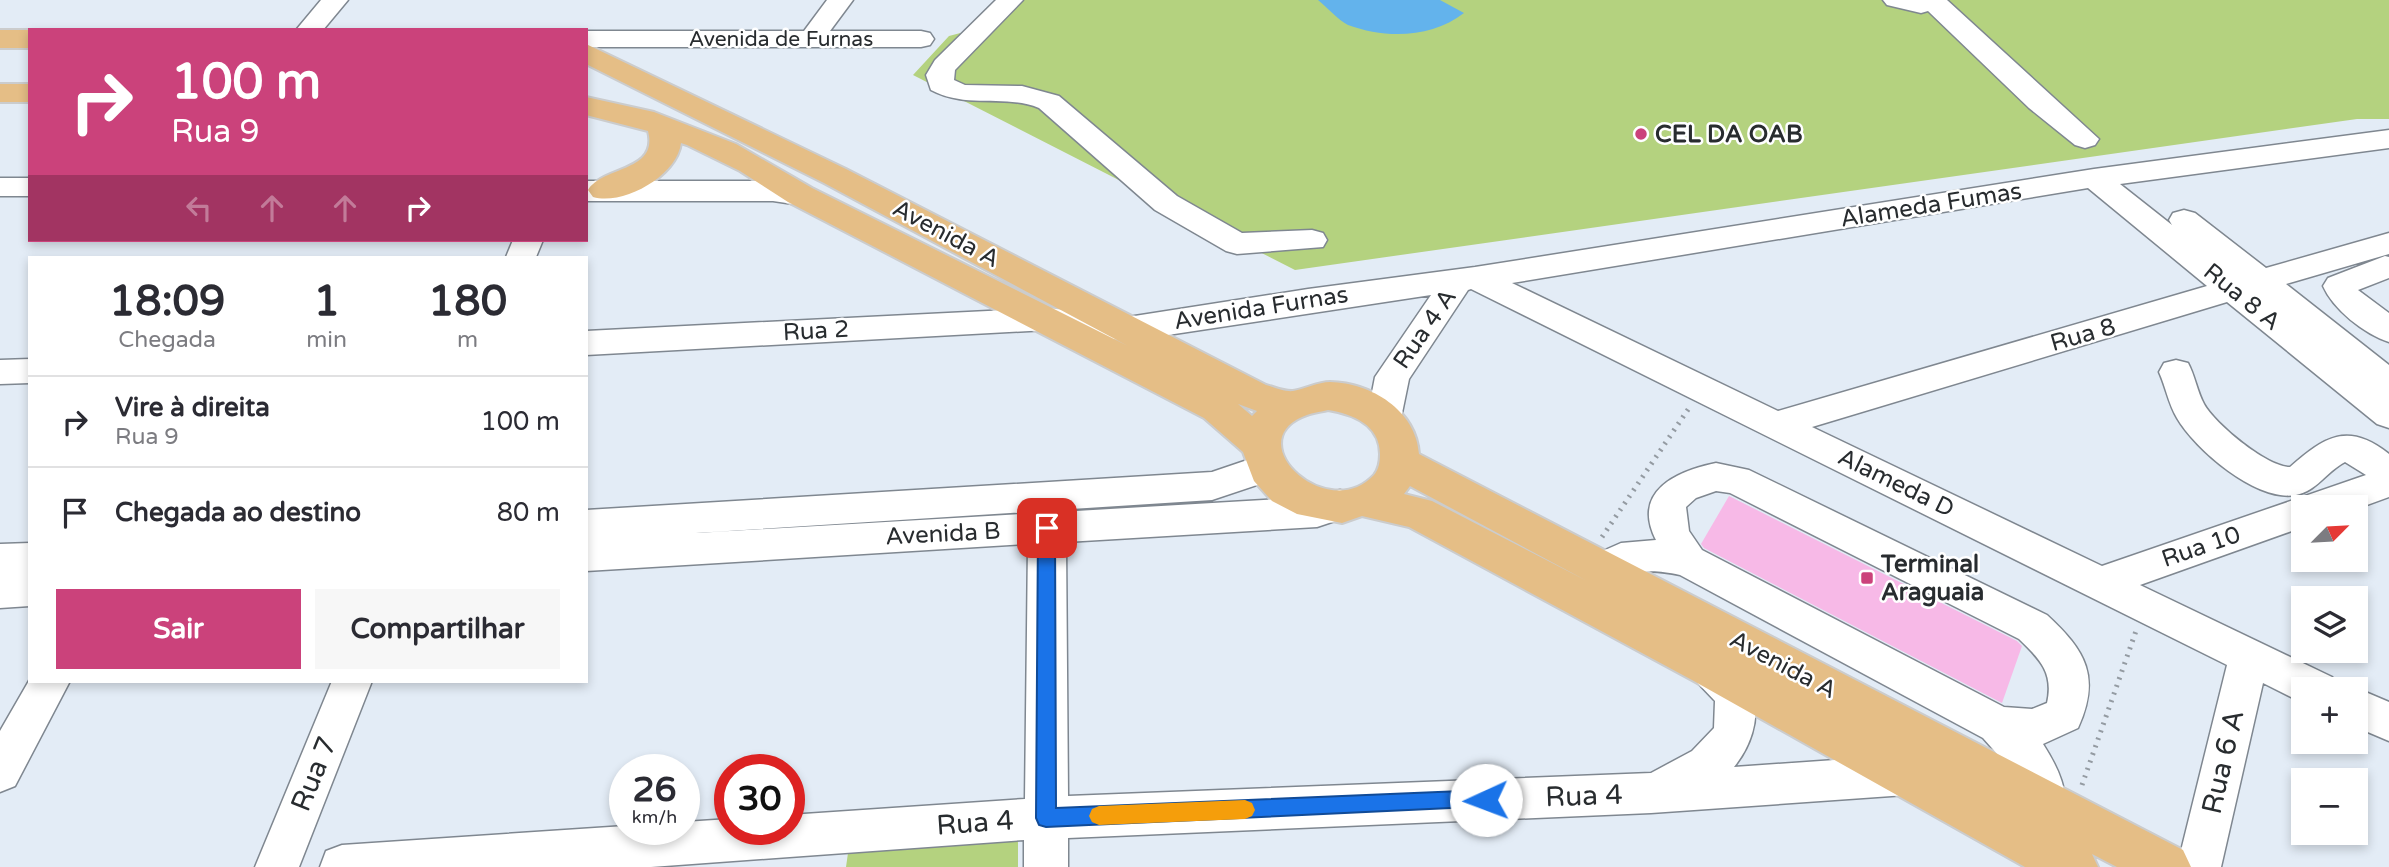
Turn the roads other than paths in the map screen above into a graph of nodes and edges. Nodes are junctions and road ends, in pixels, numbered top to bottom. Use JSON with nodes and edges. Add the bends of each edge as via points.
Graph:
{"nodes":[{"id":1,"x":335,"y":0,"type":"edge"},
{"id":2,"x":840,"y":0,"type":"edge"},
{"id":3,"x":1010,"y":0,"type":"edge"},
{"id":4,"x":1919,"y":2,"type":"edge"},
{"id":5,"x":311,"y":28,"type":"edge"},
{"id":6,"x":0,"y":39,"type":"edge"},
{"id":7,"x":28,"y":39,"type":"edge"},
{"id":8,"x":921,"y":39,"type":"dead end"},
{"id":9,"x":811,"y":40,"type":"junction"},
{"id":10,"x":590,"y":51,"type":"edge"},
{"id":11,"x":2027,"y":102,"type":"junction"},
{"id":12,"x":588,"y":107,"type":"edge"},
{"id":13,"x":662,"y":126,"type":"junction"},
{"id":14,"x":2085,"y":139,"type":"dead end"},
{"id":15,"x":2389,"y":139,"type":"edge"},
{"id":16,"x":2056,"y":142,"type":"dead end"},
{"id":17,"x":2110,"y":176,"type":"junction"},
{"id":18,"x":0,"y":187,"type":"edge"},
{"id":19,"x":28,"y":187,"type":"edge"},
{"id":20,"x":595,"y":191,"type":"edge"},
{"id":21,"x":800,"y":195,"type":"junction"},
{"id":22,"x":1312,"y":240,"type":"dead end"},
{"id":23,"x":2389,"y":243,"type":"edge"},
{"id":24,"x":2389,"y":266,"type":"edge"},
{"id":25,"x":1467,"y":279,"type":"junction"},
{"id":26,"x":2249,"y":286,"type":"junction"},
{"id":27,"x":1047,"y":319,"type":"junction"},
{"id":28,"x":1128,"y":329,"type":"junction"},
{"id":29,"x":2389,"y":330,"type":"edge"},
{"id":30,"x":588,"y":344,"type":"edge"},
{"id":31,"x":28,"y":371,"type":"edge"},
{"id":32,"x":0,"y":372,"type":"edge"},
{"id":33,"x":2176,"y":372,"type":"dead end"},
{"id":34,"x":1392,"y":377,"type":"junction"},
{"id":35,"x":2389,"y":383,"type":"edge"},
{"id":36,"x":1349,"y":400,"type":"junction"},
{"id":37,"x":1288,"y":405,"type":"junction"},
{"id":38,"x":2389,"y":415,"type":"edge"},
{"id":39,"x":1384,"y":418,"type":"junction"},
{"id":40,"x":1777,"y":424,"type":"junction"},
{"id":41,"x":1263,"y":456,"type":"junction"},
{"id":42,"x":1401,"y":464,"type":"junction"},
{"id":43,"x":2389,"y":474,"type":"edge"},
{"id":44,"x":2389,"y":482,"type":"edge"},
{"id":45,"x":2352,"y":495,"type":"edge"},
{"id":46,"x":1352,"y":503,"type":"junction"},
{"id":47,"x":2291,"y":516,"type":"edge"},
{"id":48,"x":588,"y":525,"type":"edge"},
{"id":49,"x":1047,"y":528,"type":"junction"},
{"id":50,"x":588,"y":555,"type":"edge"},
{"id":51,"x":1598,"y":558,"type":"junction"},
{"id":52,"x":28,"y":559,"type":"edge"},
{"id":53,"x":0,"y":560,"type":"edge"},
{"id":54,"x":1689,"y":561,"type":"junction"},
{"id":55,"x":2100,"y":583,"type":"junction"},
{"id":56,"x":28,"y":590,"type":"edge"},
{"id":57,"x":0,"y":592,"type":"edge"},
{"id":58,"x":2249,"y":658,"type":"junction"},
{"id":59,"x":1708,"y":666,"type":"junction"},
{"id":60,"x":2291,"y":677,"type":"edge"},
{"id":61,"x":49,"y":683,"type":"edge"},
{"id":62,"x":351,"y":683,"type":"edge"},
{"id":63,"x":2368,"y":712,"type":"edge"},
{"id":64,"x":2389,"y":722,"type":"edge"},
{"id":65,"x":1998,"y":725,"type":"junction"},
{"id":66,"x":0,"y":772,"type":"edge"},
{"id":67,"x":1906,"y":775,"type":"junction"},
{"id":68,"x":1651,"y":793,"type":"junction"},
{"id":69,"x":2062,"y":801,"type":"junction"},
{"id":70,"x":1046,"y":818,"type":"junction"},
{"id":71,"x":277,"y":867,"type":"edge"},
{"id":72,"x":342,"y":867,"type":"edge"},
{"id":73,"x":1046,"y":867,"type":"edge"},
{"id":74,"x":2073,"y":867,"type":"edge"},
{"id":75,"x":2166,"y":867,"type":"edge"},
{"id":76,"x":2199,"y":867,"type":"edge"}],
"edges":[{"from":1,"to":5,"type":"street"},
{"from":2,"to":9,"type":"street"},
{"from":3,"to":22,"type":"street","via":[[944,66],[941,84],[961,92],[1035,95],[1048,102],[1166,203],[1237,244]]},
{"from":4,"to":11,"type":"street"},
{"from":6,"to":7,"type":"main road"},
{"from":8,"to":9,"type":"street","name":"Avenida de Furnas"},
{"from":9,"to":10,"type":"street","name":"Avenida de Furnas","via":[[641,38]]},
{"from":10,"to":28,"type":"main road","name":"Avenida A"},
{"from":11,"to":14,"type":"street"},
{"from":11,"to":16,"type":"street"},
{"from":12,"to":13,"type":"main road"},
{"from":13,"to":20,"type":"main road","via":[[666,142],[651,168]]},
{"from":13,"to":21,"type":"main road","via":[[762,167]]},
{"from":15,"to":17,"type":"street","name":"Alameda Fumas"},
{"from":17,"to":25,"type":"street","name":"Alameda Fumas"},
{"from":17,"to":26,"type":"street","name":"Rua 8 A"},
{"from":18,"to":19,"type":"street"},
{"from":20,"to":21,"type":"street","name":"Avenida A"},
{"from":21,"to":27,"type":"main road","name":"Avenida A"},
{"from":23,"to":26,"type":"street","name":"Rua 8"},
{"from":24,"to":29,"type":"street","via":[[2339,286],[2343,295]]},
{"from":25,"to":28,"type":"street","name":"Avenida Furnas"},
{"from":25,"to":34,"type":"street","name":"Rua 4 A"},
{"from":25,"to":40,"type":"street","name":"Alameda D"},
{"from":26,"to":35,"type":"street","name":"Rua 8 A"},
{"from":26,"to":38,"type":"street","name":"Rua 8 A"},
{"from":26,"to":40,"type":"street","name":"Rua 8"},
{"from":27,"to":28,"type":"street","name":"Avenida Furnas"},
{"from":27,"to":30,"type":"street","name":"Rua 2"},
{"from":27,"to":41,"type":"main road","name":"Avenida A","via":[[1216,408]]},
{"from":28,"to":37,"type":"main road","name":"Avenida A","via":[[1257,397]]},
{"from":31,"to":32,"type":"street"},
{"from":33,"to":43,"type":"street","via":[[2189,409],[2226,449],[2258,473],[2277,481],[2295,481],[2331,452],[2350,447]]},
{"from":34,"to":36,"type":"street","name":"Rua 4 A"},
{"from":34,"to":39,"type":"street","name":"Rua 4 A"},
{"from":36,"to":37,"type":"main road","via":[[1328,396]]},
{"from":36,"to":39,"type":"main road"},
{"from":37,"to":41,"type":"main road","via":[[1269,422]]},
{"from":39,"to":42,"type":"main road","via":[[1401,447]]},
{"from":40,"to":55,"type":"street","name":"Alameda D"},
{"from":41,"to":46,"type":"main road","via":[[1274,481],[1304,500]]},
{"from":41,"to":48,"type":"street","name":"Avenida B","via":[[1213,486]]},
{"from":42,"to":46,"type":"main road","via":[[1392,482]]},
{"from":42,"to":51,"type":"main road","name":"Avenida A"},
{"from":44,"to":45,"type":"street"},
{"from":46,"to":49,"type":"street","name":"Avenida B","via":[[1317,512]]},
{"from":46,"to":59,"type":"main road","name":"Avenida A","via":[[1418,513]]},
{"from":47,"to":55,"type":"street","name":"Rua 10"},
{"from":49,"to":50,"type":"street","name":"Avenida B"},
{"from":49,"to":70,"type":"street"},
{"from":51,"to":54,"type":"street","via":[[1654,555]]},
{"from":51,"to":69,"type":"main road","name":"Avenida A"},
{"from":52,"to":53,"type":"street"},
{"from":54,"to":65,"type":"street"},
{"from":54,"to":65,"type":"street","via":[[1667,529],[1665,513],[1671,498],[1697,480],[1736,480],[2033,627],[2066,664],[2073,684],[2070,700],[2062,717],[2045,727]]},
{"from":55,"to":58,"type":"street","name":"Alameda D"},
{"from":56,"to":57,"type":"street"},
{"from":58,"to":60,"type":"street","name":"Alameda D"},
{"from":58,"to":76,"type":"street","name":"Rua 6 A"},
{"from":59,"to":67,"type":"main road","name":"Avenida A"},
{"from":59,"to":68,"type":"street","name":"Rua 4","via":[[1735,700],[1733,734],[1716,760]]},
{"from":61,"to":66,"type":"street"},
{"from":62,"to":71,"type":"street","name":"Rua 7"},
{"from":63,"to":64,"type":"street"},
{"from":65,"to":69,"type":"street"},
{"from":67,"to":68,"type":"street","name":"Rua 4"},
{"from":67,"to":74,"type":"main road","name":"Avenida A"},
{"from":68,"to":70,"type":"street","name":"Rua 4"},
{"from":69,"to":75,"type":"main road","name":"Avenida A"},
{"from":70,"to":72,"type":"street","name":"Rua 4"},
{"from":70,"to":73,"type":"street"}]}
